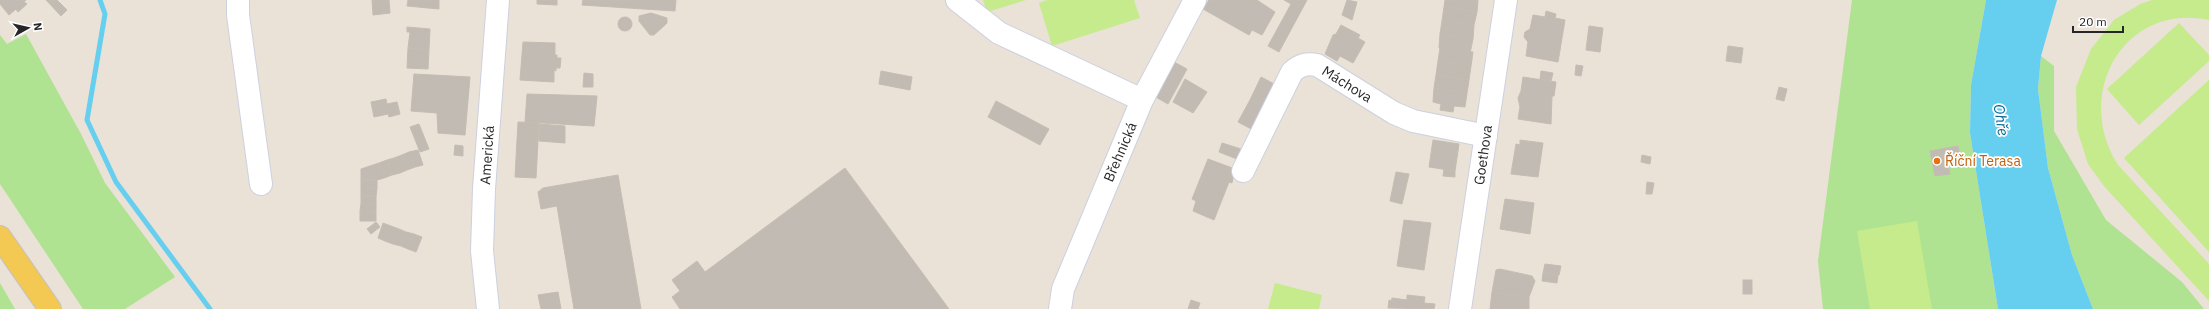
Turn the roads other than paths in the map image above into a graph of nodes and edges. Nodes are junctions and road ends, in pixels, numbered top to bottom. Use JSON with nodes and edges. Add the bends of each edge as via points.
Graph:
{"nodes":[{"id":1,"x":238,"y":0,"type":"edge"},
{"id":2,"x":498,"y":0,"type":"edge"},
{"id":3,"x":957,"y":0,"type":"edge"},
{"id":4,"x":1195,"y":0,"type":"edge"},
{"id":5,"x":1506,"y":0,"type":"edge"},
{"id":6,"x":1142,"y":100,"type":"junction"},
{"id":7,"x":1486,"y":136,"type":"junction"},
{"id":8,"x":1243,"y":171,"type":"dead end"},
{"id":9,"x":261,"y":184,"type":"dead end"},
{"id":10,"x":0,"y":237,"type":"edge"},
{"id":11,"x":50,"y":309,"type":"edge"},
{"id":12,"x":488,"y":309,"type":"edge"},
{"id":13,"x":1060,"y":309,"type":"edge"},
{"id":14,"x":1460,"y":309,"type":"edge"}],
"edges":[{"from":1,"to":9,"type":"street"},
{"from":2,"to":12,"type":"street","name":"Americká","via":[[482,243]]},
{"from":3,"to":6,"type":"street","via":[[999,33]]},
{"from":4,"to":6,"type":"street","name":"Břehnická"},
{"from":5,"to":7,"type":"street","name":"Goethova"},
{"from":6,"to":13,"type":"street","name":"Břehnická","via":[[1064,289]]},
{"from":7,"to":8,"type":"street","name":"Máchova","via":[[1413,121],[1317,65],[1308,64],[1299,66],[1292,72]]},
{"from":7,"to":14,"type":"street","name":"Goethova"},
{"from":10,"to":11,"type":"main road"}]}
